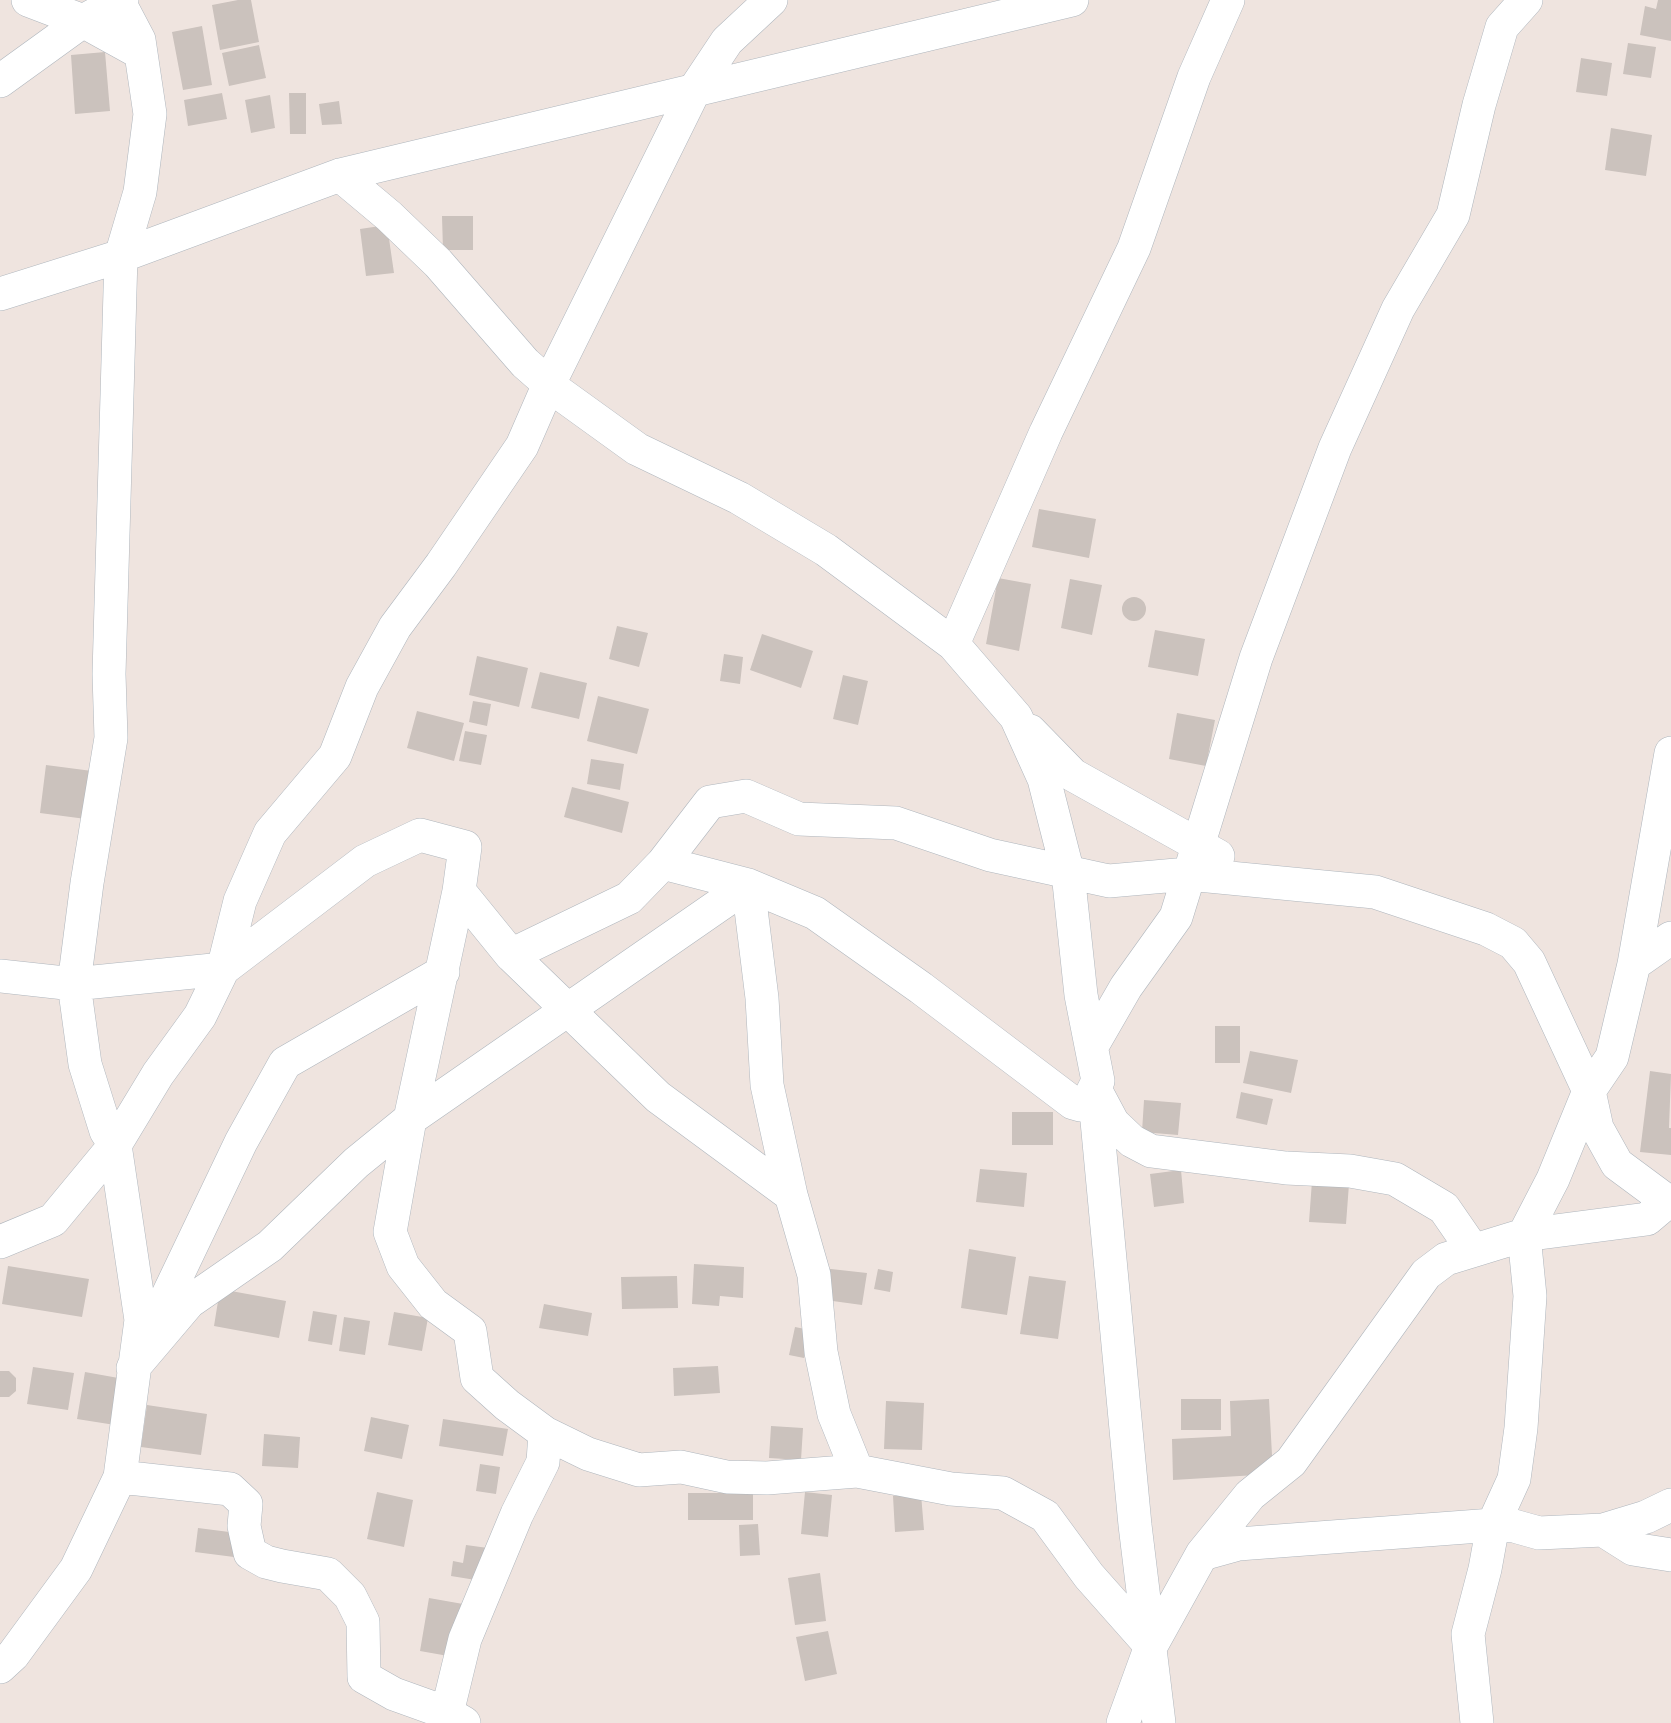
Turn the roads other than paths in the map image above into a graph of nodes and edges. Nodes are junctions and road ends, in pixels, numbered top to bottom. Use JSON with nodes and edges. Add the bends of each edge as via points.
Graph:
{"nodes":[{"id":1,"x":28,"y":0,"type":"edge"},
{"id":2,"x":771,"y":0,"type":"edge"},
{"id":3,"x":1072,"y":0,"type":"edge"},
{"id":4,"x":1228,"y":0,"type":"edge"},
{"id":5,"x":1526,"y":0,"type":"edge"},
{"id":6,"x":120,"y":1,"type":"edge"},
{"id":7,"x":83,"y":21,"type":"junction"},
{"id":8,"x":141,"y":54,"type":"junction"},
{"id":9,"x":0,"y":81,"type":"edge"},
{"id":10,"x":695,"y":89,"type":"junction"},
{"id":11,"x":340,"y":175,"type":"junction"},
{"id":12,"x":121,"y":256,"type":"junction"},
{"id":13,"x":0,"y":294,"type":"edge"},
{"id":14,"x":549,"y":384,"type":"junction"},
{"id":15,"x":953,"y":644,"type":"junction"},
{"id":16,"x":1016,"y":717,"type":"junction"},
{"id":17,"x":1671,"y":753,"type":"edge"},
{"id":18,"x":1194,"y":859,"type":"junction"},
{"id":19,"x":663,"y":863,"type":"junction"},
{"id":20,"x":1068,"y":873,"type":"junction"},
{"id":21,"x":748,"y":885,"type":"junction"},
{"id":22,"x":459,"y":891,"type":"junction"},
{"id":23,"x":1671,"y":938,"type":"edge"},
{"id":24,"x":511,"y":955,"type":"junction"},
{"id":25,"x":1634,"y":964,"type":"junction"},
{"id":26,"x":223,"y":969,"type":"junction"},
{"id":27,"x":443,"y":972,"type":"junction"},
{"id":28,"x":0,"y":976,"type":"edge"},
{"id":29,"x":74,"y":984,"type":"junction"},
{"id":30,"x":570,"y":1010,"type":"junction"},
{"id":31,"x":1092,"y":1046,"type":"junction"},
{"id":32,"x":1094,"y":1089,"type":"junction"},
{"id":33,"x":1589,"y":1091,"type":"junction"},
{"id":34,"x":410,"y":1119,"type":"junction"},
{"id":35,"x":115,"y":1145,"type":"junction"},
{"id":36,"x":791,"y":1195,"type":"junction"},
{"id":37,"x":1670,"y":1208,"type":"edge"},
{"id":38,"x":1524,"y":1235,"type":"junction"},
{"id":39,"x":0,"y":1242,"type":"edge"},
{"id":40,"x":1473,"y":1250,"type":"junction"},
{"id":41,"x":133,"y":1368,"type":"junction"},
{"id":42,"x":545,"y":1433,"type":"junction"},
{"id":43,"x":857,"y":1471,"type":"junction"},
{"id":44,"x":120,"y":1477,"type":"junction"},
{"id":45,"x":1671,"y":1505,"type":"edge"},
{"id":46,"x":1492,"y":1525,"type":"junction"},
{"id":47,"x":1603,"y":1530,"type":"junction"},
{"id":48,"x":1202,"y":1554,"type":"junction"},
{"id":49,"x":1671,"y":1555,"type":"edge"},
{"id":50,"x":1151,"y":1646,"type":"junction"},
{"id":51,"x":0,"y":1667,"type":"edge"},
{"id":52,"x":456,"y":1718,"type":"edge"},
{"id":53,"x":1123,"y":1723,"type":"edge"},
{"id":54,"x":1159,"y":1723,"type":"edge"},
{"id":55,"x":1477,"y":1723,"type":"edge"}],
"edges":[{"from":1,"to":7,"type":"street"},
{"from":2,"to":10,"type":"street","via":[[727,41]]},
{"from":3,"to":10,"type":"street"},
{"from":4,"to":15,"type":"street","via":[[1194,77],[1134,248],[1046,432]]},
{"from":5,"to":18,"type":"street","via":[[1502,27],[1453,215],[1398,309],[1335,448],[1256,658]]},
{"from":6,"to":7,"type":"street"},
{"from":6,"to":8,"type":"street","via":[[139,40]]},
{"from":7,"to":8,"type":"street"},
{"from":7,"to":9,"type":"street"},
{"from":8,"to":12,"type":"street","via":[[150,114],[140,192]]},
{"from":10,"to":11,"type":"street"},
{"from":10,"to":14,"type":"street"},
{"from":11,"to":12,"type":"street"},
{"from":11,"to":14,"type":"street","via":[[438,263],[525,363]]},
{"from":12,"to":13,"type":"street"},
{"from":12,"to":29,"type":"street","via":[[109,674],[111,738]]},
{"from":14,"to":15,"type":"street","via":[[637,449],[739,498],[826,550]]},
{"from":14,"to":26,"type":"street","via":[[522,446],[395,627],[362,687],[335,756],[270,832],[240,901]]},
{"from":15,"to":16,"type":"street"},
{"from":16,"to":18,"type":"street","via":[[1073,775]]},
{"from":16,"to":20,"type":"street","via":[[1044,779]]},
{"from":17,"to":25,"type":"street"},
{"from":18,"to":20,"type":"street","via":[[1109,881]]},
{"from":18,"to":31,"type":"street","via":[[1176,917],[1126,987]]},
{"from":18,"to":33,"type":"street","via":[[1259,881],[1375,892],[1486,929],[1513,943],[1529,962]]},
{"from":19,"to":20,"type":"street","via":[[710,802],[746,796],[799,819],[896,823],[990,855]]},
{"from":19,"to":21,"type":"street"},
{"from":19,"to":24,"type":"street","via":[[629,898]]},
{"from":20,"to":31,"type":"street","via":[[1081,995]]},
{"from":21,"to":30,"type":"street"},
{"from":21,"to":32,"type":"street","via":[[815,913],[1073,1103],[1087,1103]]},
{"from":21,"to":36,"type":"street","via":[[762,998],[767,1085]]},
{"from":22,"to":24,"type":"street"},
{"from":22,"to":26,"type":"street","via":[[465,847],[420,835],[365,861]]},
{"from":22,"to":27,"type":"street"},
{"from":23,"to":25,"type":"street"},
{"from":24,"to":30,"type":"street"},
{"from":25,"to":33,"type":"street","via":[[1612,1057]]},
{"from":26,"to":29,"type":"street"},
{"from":26,"to":35,"type":"street","via":[[200,1016],[158,1074]]},
{"from":27,"to":34,"type":"street"},
{"from":27,"to":41,"type":"street","via":[[285,1064],[241,1142]]},
{"from":28,"to":29,"type":"street"},
{"from":29,"to":35,"type":"street","via":[[85,1064],[106,1131]]},
{"from":30,"to":34,"type":"street"},
{"from":30,"to":36,"type":"street","via":[[658,1097]]},
{"from":31,"to":32,"type":"street","via":[[1098,1081]]},
{"from":32,"to":40,"type":"street","via":[[1113,1123],[1132,1141],[1151,1151],[1286,1168],[1350,1170],[1395,1179],[1444,1208]]},
{"from":32,"to":50,"type":"street","via":[[1135,1525]]},
{"from":33,"to":37,"type":"street","via":[[1597,1128],[1617,1164]]},
{"from":33,"to":38,"type":"street","via":[[1553,1179]]},
{"from":34,"to":41,"type":"street","via":[[356,1163],[270,1246],[189,1302]]},
{"from":34,"to":42,"type":"street","via":[[390,1232],[403,1266],[434,1304],[470,1331],[477,1378]]},
{"from":35,"to":39,"type":"street","via":[[52,1220]]},
{"from":35,"to":41,"type":"street","via":[[141,1320]]},
{"from":36,"to":43,"type":"street","via":[[814,1275],[820,1352],[834,1414]]},
{"from":37,"to":38,"type":"street","via":[[1647,1219]]},
{"from":38,"to":40,"type":"street"},
{"from":38,"to":46,"type":"street","via":[[1530,1296],[1521,1428],[1514,1479]]},
{"from":40,"to":48,"type":"street","via":[[1446,1259],[1426,1274],[1291,1462],[1250,1494]]},
{"from":41,"to":44,"type":"street"},
{"from":42,"to":43,"type":"street","via":[[588,1454],[639,1470],[681,1467],[727,1477],[767,1478]]},
{"from":42,"to":52,"type":"street","via":[[543,1461],[465,1640]]},
{"from":43,"to":50,"type":"street","via":[[951,1489],[1003,1494],[1045,1516],[1089,1576]]},
{"from":44,"to":51,"type":"street","via":[[76,1569]]},
{"from":44,"to":52,"type":"street","via":[[230,1489],[246,1504],[244,1526],[250,1553],[274,1564],[328,1574],[350,1596],[363,1622],[364,1677],[394,1694]]},
{"from":45,"to":47,"type":"street"},
{"from":46,"to":47,"type":"street","via":[[1539,1533]]},
{"from":46,"to":48,"type":"street","via":[[1238,1544]]},
{"from":46,"to":55,"type":"street","via":[[1468,1634]]},
{"from":47,"to":49,"type":"street","via":[[1633,1549]]},
{"from":48,"to":50,"type":"street"},
{"from":50,"to":53,"type":"street"},
{"from":50,"to":54,"type":"street"}]}
